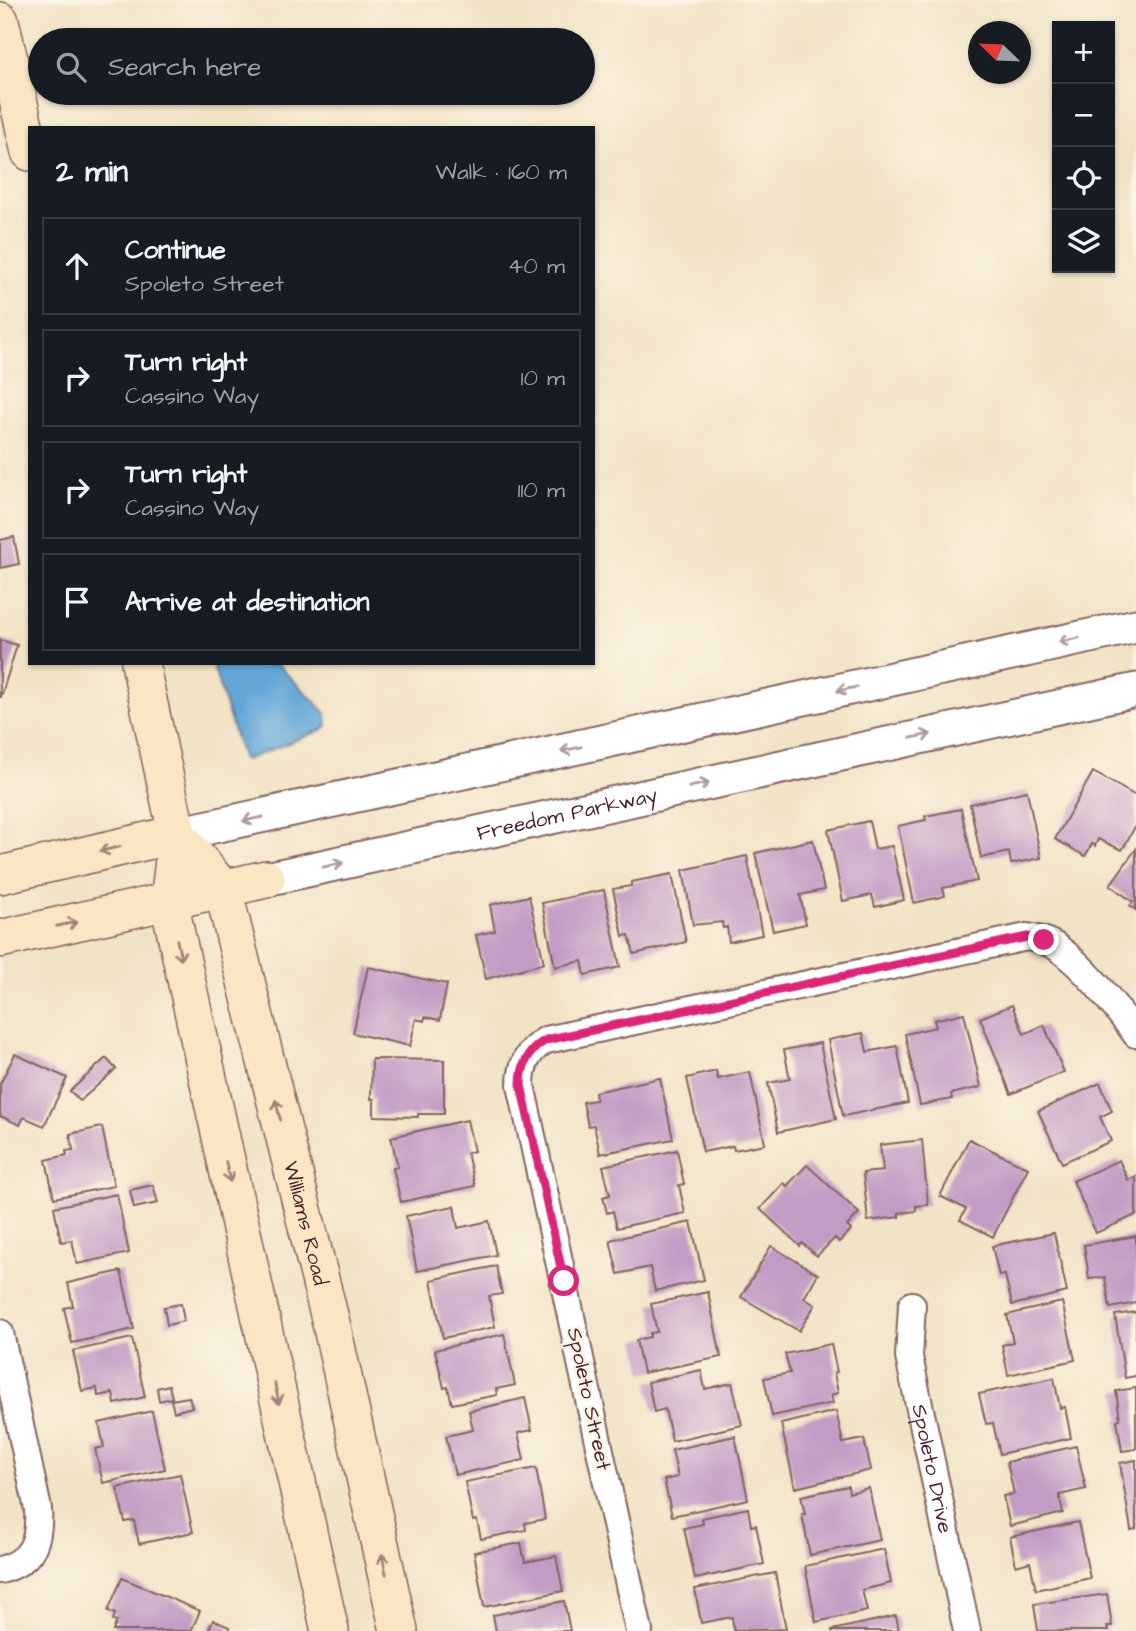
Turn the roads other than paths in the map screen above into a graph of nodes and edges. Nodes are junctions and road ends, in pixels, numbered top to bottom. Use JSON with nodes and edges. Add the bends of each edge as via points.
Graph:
{"nodes":[{"id":1,"x":0,"y":21,"type":"edge"},
{"id":2,"x":28,"y":143,"type":"edge"},
{"id":3,"x":1136,"y":626,"type":"edge"},
{"id":4,"x":140,"y":665,"type":"edge"},
{"id":5,"x":1136,"y":690,"type":"edge"},
{"id":6,"x":177,"y":834,"type":"junction"},
{"id":7,"x":0,"y":875,"type":"edge"},
{"id":8,"x":266,"y":879,"type":"joint"},
{"id":9,"x":223,"y":889,"type":"junction"},
{"id":10,"x":169,"y":902,"type":"junction"},
{"id":11,"x":0,"y":939,"type":"edge"},
{"id":12,"x":1136,"y":1034,"type":"edge"},
{"id":13,"x":912,"y":1305,"type":"dead end"},
{"id":14,"x":0,"y":1333,"type":"edge"},
{"id":15,"x":0,"y":1570,"type":"edge"},
{"id":16,"x":330,"y":1631,"type":"edge"},
{"id":17,"x":399,"y":1631,"type":"edge"},
{"id":18,"x":639,"y":1631,"type":"edge"},
{"id":19,"x":967,"y":1631,"type":"edge"}],
"edges":[{"from":1,"to":2,"type":"main road"},
{"from":3,"to":6,"type":"street","one_way":true},
{"from":4,"to":6,"type":"main road","name":"Williams Road"},
{"from":8,"to":5,"type":"street","name":"Freedom Parkway","one_way":true},
{"from":6,"to":7,"type":"main road","one_way":true},
{"from":6,"to":9,"type":"main road","name":"Williams Road"},
{"from":6,"to":10,"type":"main road","name":"Williams Road"},
{"from":8,"to":9,"type":"main road","name":"Freedom Parkway"},
{"from":9,"to":10,"type":"main road","name":"Freedom Parkway"},
{"from":17,"to":9,"type":"main road","name":"Williams Road","one_way":true,"via":[[332,1327]]},
{"from":11,"to":10,"type":"main road","name":"Freedom Parkway","one_way":true},
{"from":10,"to":16,"type":"main road","name":"Williams Road","one_way":true},
{"from":12,"to":18,"type":"street","name":"Spoleto Street","via":[[1057,947],[1027,937],[546,1040],[529,1054],[521,1085]]},
{"from":13,"to":19,"type":"street","name":"Spoleto Drive","via":[[909,1357]]},
{"from":14,"to":15,"type":"street","via":[[39,1526],[32,1549],[15,1566]]}]}
